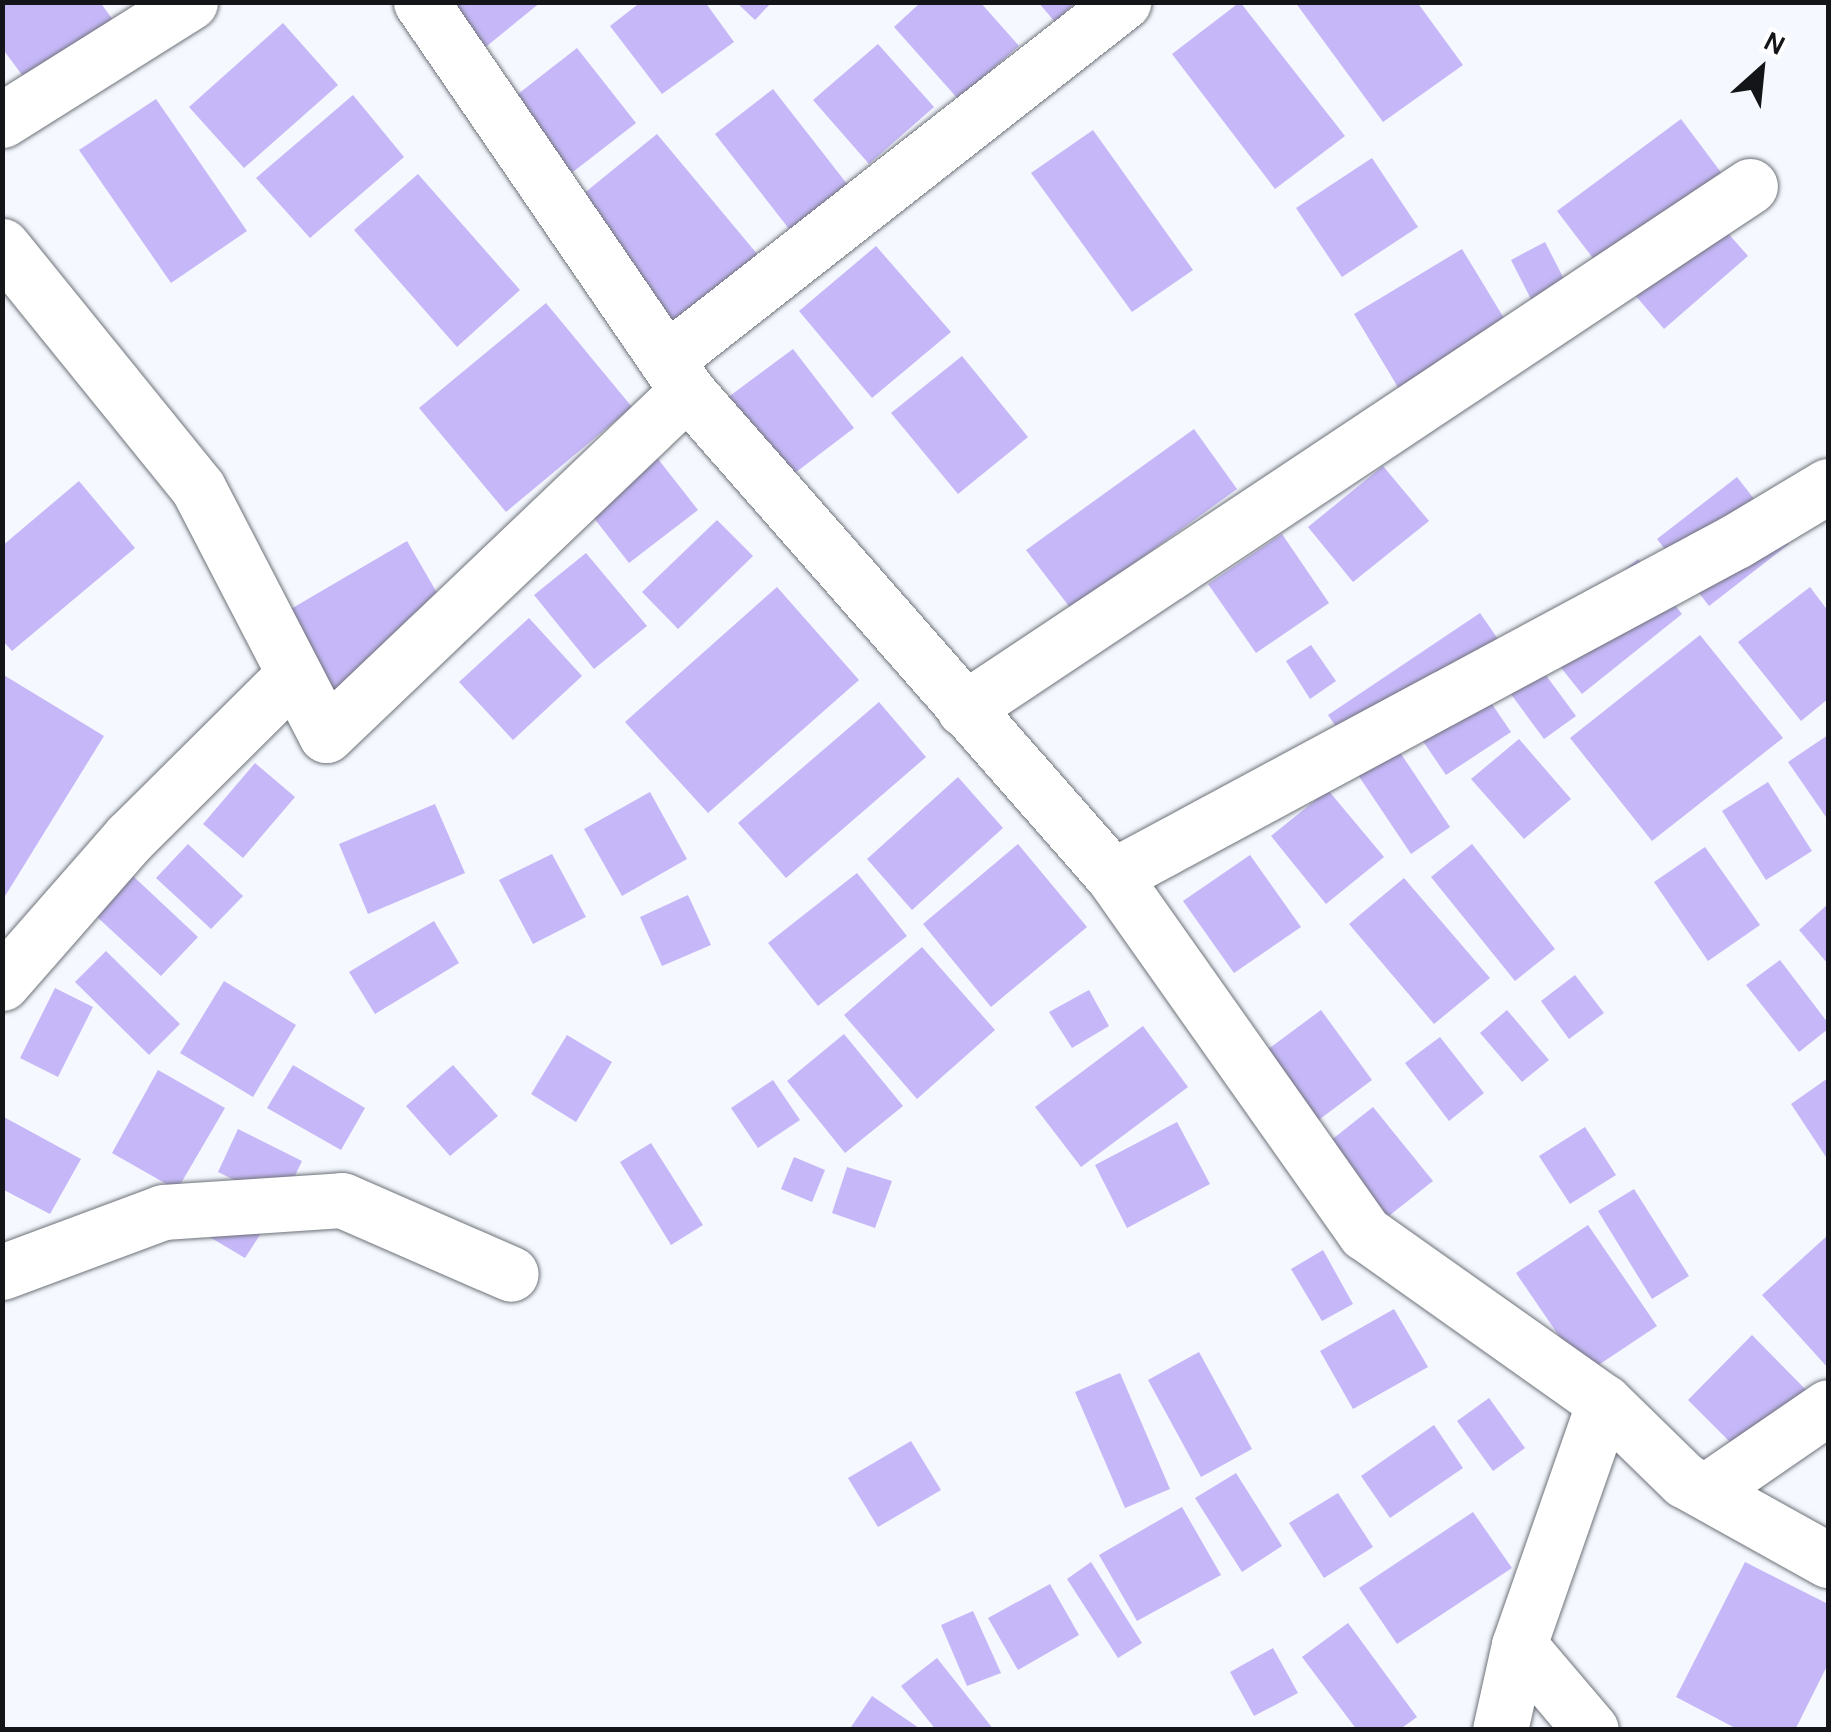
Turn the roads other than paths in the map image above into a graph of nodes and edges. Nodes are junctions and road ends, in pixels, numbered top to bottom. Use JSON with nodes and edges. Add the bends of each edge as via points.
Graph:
{"nodes":[{"id":1,"x":190,"y":2,"type":"edge"},
{"id":2,"x":421,"y":2,"type":"edge"},
{"id":3,"x":1123,"y":2,"type":"edge"},
{"id":4,"x":2,"y":120,"type":"edge"},
{"id":5,"x":1750,"y":186,"type":"dead end"},
{"id":6,"x":2,"y":246,"type":"edge"},
{"id":7,"x":677,"y":376,"type":"junction"},
{"id":8,"x":1828,"y":486,"type":"edge"},
{"id":9,"x":294,"y":674,"type":"junction"},
{"id":10,"x":964,"y":708,"type":"junction"},
{"id":11,"x":1113,"y":876,"type":"junction"},
{"id":12,"x":2,"y":983,"type":"edge"},
{"id":13,"x":2,"y":1272,"type":"edge"},
{"id":14,"x":511,"y":1274,"type":"dead end"},
{"id":15,"x":1604,"y":1402,"type":"junction"},
{"id":16,"x":1828,"y":1407,"type":"edge"},
{"id":17,"x":1706,"y":1491,"type":"junction"},
{"id":18,"x":1828,"y":1560,"type":"edge"},
{"id":19,"x":1519,"y":1645,"type":"junction"},
{"id":20,"x":1500,"y":1730,"type":"edge"},
{"id":21,"x":1591,"y":1730,"type":"edge"}],
"edges":[{"from":1,"to":4,"type":"street"},
{"from":2,"to":7,"type":"street"},
{"from":3,"to":7,"type":"street"},
{"from":5,"to":10,"type":"street"},
{"from":6,"to":9,"type":"street","via":[[198,488]]},
{"from":7,"to":9,"type":"street","via":[[326,735]]},
{"from":7,"to":10,"type":"street"},
{"from":8,"to":11,"type":"street"},
{"from":9,"to":12,"type":"street","via":[[130,836]]},
{"from":10,"to":11,"type":"street"},
{"from":11,"to":15,"type":"street","via":[[1366,1233]]},
{"from":13,"to":14,"type":"street","via":[[163,1212],[342,1200]]},
{"from":15,"to":17,"type":"street","via":[[1684,1480]]},
{"from":15,"to":19,"type":"street"},
{"from":16,"to":17,"type":"street"},
{"from":17,"to":18,"type":"street"},
{"from":19,"to":20,"type":"street"},
{"from":19,"to":21,"type":"street"}]}
